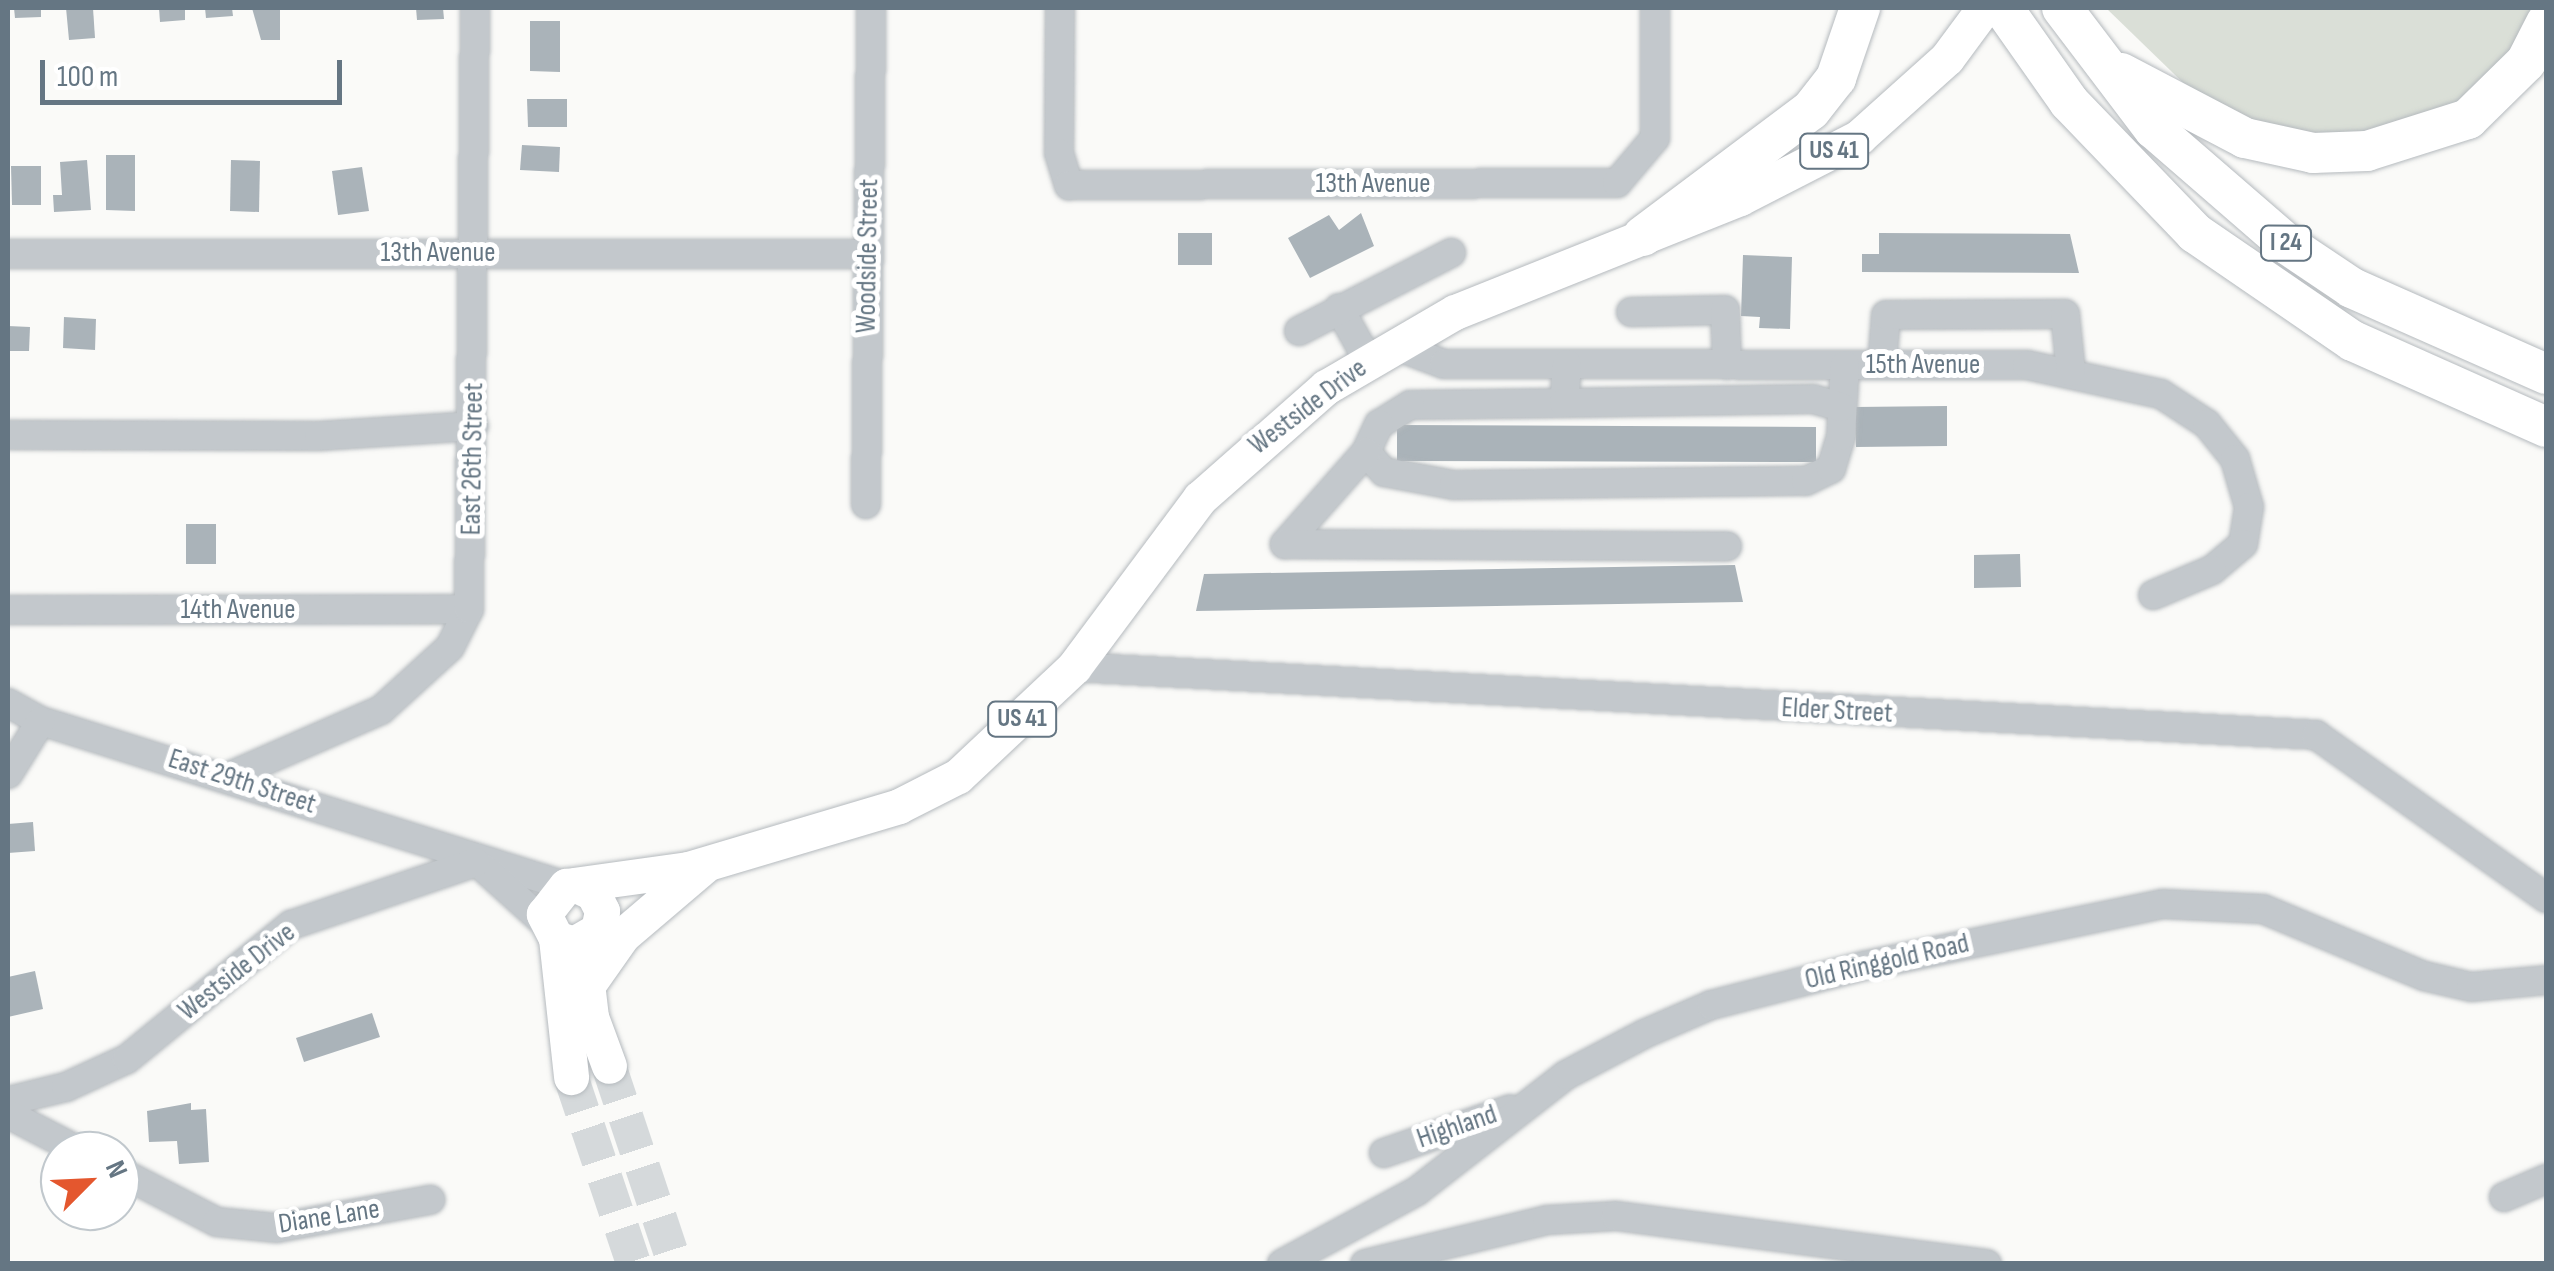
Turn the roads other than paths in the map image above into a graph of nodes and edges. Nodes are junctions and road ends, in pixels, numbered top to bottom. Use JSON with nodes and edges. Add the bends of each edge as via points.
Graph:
{"nodes":[{"id":1,"x":475,"y":8,"type":"edge"},
{"id":2,"x":871,"y":8,"type":"edge"},
{"id":3,"x":1060,"y":8,"type":"edge"},
{"id":4,"x":1655,"y":8,"type":"edge"},
{"id":5,"x":1860,"y":8,"type":"edge"},
{"id":6,"x":1984,"y":8,"type":"edge"},
{"id":7,"x":2003,"y":8,"type":"edge"},
{"id":8,"x":2546,"y":23,"type":"edge"},
{"id":9,"x":2080,"y":34,"type":"edge"},
{"id":10,"x":1643,"y":236,"type":"junction"},
{"id":11,"x":478,"y":253,"type":"junction"},
{"id":12,"x":8,"y":254,"type":"edge"},
{"id":13,"x":868,"y":254,"type":"junction"},
{"id":14,"x":1451,"y":254,"type":"dead end"},
{"id":15,"x":1339,"y":308,"type":"junction"},
{"id":16,"x":1631,"y":312,"type":"dead end"},
{"id":17,"x":1299,"y":331,"type":"dead end"},
{"id":18,"x":1380,"y":353,"type":"junction"},
{"id":19,"x":1567,"y":364,"type":"junction"},
{"id":20,"x":1654,"y":364,"type":"junction"},
{"id":21,"x":1726,"y":365,"type":"junction"},
{"id":22,"x":1845,"y":365,"type":"junction"},
{"id":23,"x":1882,"y":365,"type":"junction"},
{"id":24,"x":2072,"y":372,"type":"junction"},
{"id":25,"x":2546,"y":374,"type":"edge"},
{"id":26,"x":1656,"y":401,"type":"junction"},
{"id":27,"x":1564,"y":403,"type":"junction"},
{"id":28,"x":1841,"y":407,"type":"junction"},
{"id":29,"x":474,"y":426,"type":"junction"},
{"id":30,"x":2546,"y":426,"type":"edge"},
{"id":31,"x":8,"y":435,"type":"edge"},
{"id":32,"x":1366,"y":452,"type":"junction"},
{"id":33,"x":866,"y":504,"type":"dead end"},
{"id":34,"x":1727,"y":546,"type":"dead end"},
{"id":35,"x":2153,"y":595,"type":"dead end"},
{"id":36,"x":8,"y":610,"type":"edge"},
{"id":37,"x":470,"y":610,"type":"junction"},
{"id":38,"x":1074,"y":667,"type":"junction"},
{"id":39,"x":8,"y":702,"type":"edge"},
{"id":40,"x":41,"y":721,"type":"junction"},
{"id":41,"x":8,"y":774,"type":"edge"},
{"id":42,"x":230,"y":776,"type":"junction"},
{"id":43,"x":476,"y":862,"type":"junction"},
{"id":44,"x":698,"y":866,"type":"junction"},
{"id":45,"x":571,"y":885,"type":"junction"},
{"id":46,"x":2546,"y":898,"type":"edge"},
{"id":47,"x":597,"y":929,"type":"junction"},
{"id":48,"x":551,"y":931,"type":"junction"},
{"id":49,"x":2541,"y":977,"type":"edge"},
{"id":50,"x":585,"y":989,"type":"junction"},
{"id":51,"x":610,"y":1066,"type":"tunnel mouth"},
{"id":52,"x":572,"y":1078,"type":"tunnel mouth"},
{"id":53,"x":8,"y":1101,"type":"edge"},
{"id":54,"x":1530,"y":1102,"type":"junction"},
{"id":55,"x":8,"y":1114,"type":"edge"},
{"id":56,"x":41,"y":1131,"type":"edge"},
{"id":57,"x":1384,"y":1153,"type":"dead end"},
{"id":58,"x":2546,"y":1179,"type":"edge"},
{"id":59,"x":140,"y":1182,"type":"edge"},
{"id":60,"x":2504,"y":1198,"type":"dead end"},
{"id":61,"x":430,"y":1200,"type":"dead end"},
{"id":62,"x":1915,"y":1261,"type":"edge"},
{"id":63,"x":1282,"y":1264,"type":"edge"},
{"id":64,"x":1365,"y":1264,"type":"edge"},
{"id":65,"x":1987,"y":1264,"type":"edge"}],
"edges":[{"from":1,"to":11,"type":"street","name":"East 26th Street"},
{"from":2,"to":13,"type":"street","name":"Woodside Street"},
{"from":3,"to":4,"type":"street","name":"13th Avenue","via":[[1059,153],[1069,185],[1617,183],[1655,138]]},
{"from":5,"to":10,"type":"highway","via":[[1836,78],[1811,110]]},
{"from":6,"to":10,"type":"main road","name":"Westside Drive","number":"US 41","via":[[1947,58],[1859,137]]},
{"from":7,"to":30,"type":"highway","number":"I 24","via":[[2069,102],[2195,233],[2279,297],[2451,389]]},
{"from":8,"to":9,"type":"highway","via":[[2526,62],[2468,119],[2367,151],[2313,152],[2245,138]]},
{"from":9,"to":25,"type":"highway","number":"I 24","via":[[2208,184],[2288,245],[2368,296]]},
{"from":10,"to":18,"type":"main road","name":"Westside Drive","number":"US 41"},
{"from":11,"to":12,"type":"street","name":"13th Avenue"},
{"from":11,"to":13,"type":"street","name":"13th Avenue"},
{"from":11,"to":29,"type":"street","name":"East 26th Street"},
{"from":13,"to":33,"type":"street","name":"Woodside Street"},
{"from":14,"to":15,"type":"street"},
{"from":15,"to":17,"type":"street"},
{"from":15,"to":18,"type":"street"},
{"from":16,"to":21,"type":"street","via":[[1725,310]]},
{"from":18,"to":19,"type":"street","name":"15th Avenue","via":[[1444,364]]},
{"from":18,"to":38,"type":"main road","name":"Westside Drive","number":"US 41","via":[[1285,419],[1200,498]]},
{"from":19,"to":20,"type":"street","name":"15th Avenue"},
{"from":19,"to":27,"type":"street"},
{"from":20,"to":21,"type":"street","name":"15th Avenue"},
{"from":20,"to":26,"type":"street"},
{"from":21,"to":22,"type":"street","name":"15th Avenue"},
{"from":22,"to":23,"type":"street","name":"15th Avenue"},
{"from":22,"to":28,"type":"street"},
{"from":23,"to":24,"type":"street","name":"15th Avenue"},
{"from":23,"to":24,"type":"street","via":[[1886,315],[2065,314]]},
{"from":24,"to":35,"type":"street","name":"15th Avenue","via":[[2161,394],[2206,424],[2235,459],[2249,508],[2243,544],[2212,570]]},
{"from":26,"to":27,"type":"street"},
{"from":26,"to":28,"type":"street","via":[[1813,399]]},
{"from":27,"to":32,"type":"street","via":[[1410,405],[1379,424]]},
{"from":28,"to":32,"type":"street","via":[[1831,469],[1806,482],[1454,485],[1384,472]]},
{"from":29,"to":31,"type":"street","via":[[319,436]]},
{"from":29,"to":37,"type":"street","name":"East 26th Street"},
{"from":32,"to":34,"type":"street","via":[[1285,544],[1361,550]]},
{"from":36,"to":37,"type":"street","name":"14th Avenue"},
{"from":37,"to":42,"type":"street","via":[[450,647],[381,710]]},
{"from":38,"to":44,"type":"main road","name":"Westside Drive","number":"US 41","via":[[958,776],[899,806]]},
{"from":38,"to":46,"type":"street","name":"Elder Street","via":[[2316,734]]},
{"from":39,"to":40,"type":"street","name":"East 29th Street"},
{"from":40,"to":41,"type":"street"},
{"from":40,"to":42,"type":"street","name":"East 29th Street"},
{"from":42,"to":43,"type":"street","name":"East 29th Street"},
{"from":43,"to":45,"type":"street","name":"East 29th Street"},
{"from":43,"to":48,"type":"street","name":"East 29th Street"},
{"from":43,"to":53,"type":"street","name":"Westside Drive","via":[[290,925],[127,1059],[66,1088]]},
{"from":44,"to":45,"type":"main road","name":"Westside Drive","number":"US 41"},
{"from":44,"to":47,"type":"main road","name":"Westside Drive","number":"US 41"},
{"from":44,"to":50,"type":"main road","via":[[623,935]]},
{"from":45,"to":47,"type":"main road","via":[[599,901]]},
{"from":45,"to":48,"type":"main road","via":[[550,896]]},
{"from":47,"to":48,"type":"main road"},
{"from":47,"to":50,"type":"main road"},
{"from":48,"to":52,"type":"main road"},
{"from":49,"to":54,"type":"street","name":"Old Ringgold Road","via":[[2471,987],[2424,976],[2263,908],[2163,904],[1711,1004],[1566,1075]]},
{"from":50,"to":51,"type":"main road"},
{"from":54,"to":57,"type":"street","name":"Highland"},
{"from":54,"to":63,"type":"street","name":"Old Ringgold Road","via":[[1417,1191]]},
{"from":55,"to":56,"type":"street"},
{"from":58,"to":60,"type":"street"},
{"from":59,"to":61,"type":"street","name":"Diane Lane","via":[[217,1222],[277,1228]]},
{"from":62,"to":64,"type":"street","via":[[1616,1216],[1547,1220]]},
{"from":62,"to":65,"type":"street"}]}
